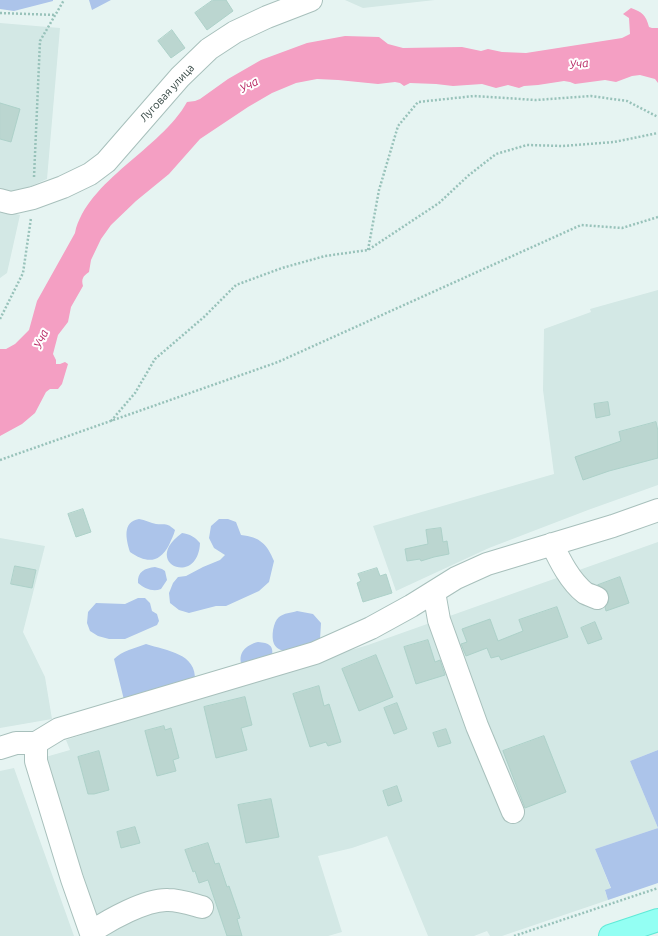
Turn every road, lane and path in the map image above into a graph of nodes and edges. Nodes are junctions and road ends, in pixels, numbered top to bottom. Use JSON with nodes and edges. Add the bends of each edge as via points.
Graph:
{"nodes":[{"id":1,"x":64,"y":0,"type":"edge"},
{"id":2,"x":311,"y":0,"type":"edge"},
{"id":3,"x":0,"y":13,"type":"edge"},
{"id":4,"x":56,"y":15,"type":"junction"},
{"id":5,"x":658,"y":117,"type":"edge"},
{"id":6,"x":658,"y":133,"type":"edge"},
{"id":7,"x":33,"y":198,"type":"junction"},
{"id":8,"x":0,"y":200,"type":"edge"},
{"id":9,"x":658,"y":217,"type":"edge"},
{"id":10,"x":368,"y":250,"type":"junction"},
{"id":11,"x":0,"y":319,"type":"edge"},
{"id":12,"x":110,"y":421,"type":"junction"},
{"id":13,"x":0,"y":460,"type":"edge"},
{"id":14,"x":658,"y":510,"type":"edge"},
{"id":15,"x":552,"y":544,"type":"junction"},
{"id":16,"x":434,"y":592,"type":"junction"},
{"id":17,"x":597,"y":598,"type":"dead end"},
{"id":18,"x":36,"y":743,"type":"junction"},
{"id":19,"x":0,"y":748,"type":"edge"},
{"id":20,"x":513,"y":812,"type":"dead end"},
{"id":21,"x":658,"y":888,"type":"edge"},
{"id":22,"x":202,"y":907,"type":"dead end"},
{"id":23,"x":658,"y":920,"type":"edge"},
{"id":24,"x":91,"y":934,"type":"edge"},
{"id":25,"x":514,"y":936,"type":"edge"},
{"id":26,"x":610,"y":936,"type":"edge"}],
"edges":[{"from":1,"to":4,"type":"path"},
{"from":2,"to":7,"type":"street","name":"Луговая улица","via":[[235,32],[209,49],[180,77],[106,162],[90,174]]},
{"from":3,"to":4,"type":"path"},
{"from":4,"to":7,"type":"path","via":[[40,41]]},
{"from":5,"to":10,"type":"path","via":[[627,100],[591,96],[536,100],[474,96],[418,102],[398,126],[379,190]]},
{"from":6,"to":10,"type":"path","via":[[614,142],[563,146],[528,145],[496,154],[439,203]]},
{"from":7,"to":8,"type":"street","name":"Луговая улица","via":[[10,203]]},
{"from":7,"to":11,"type":"path","via":[[23,273]]},
{"from":9,"to":12,"type":"path","via":[[622,228],[581,225],[278,362]]},
{"from":10,"to":12,"type":"path","via":[[325,256],[236,285],[204,317],[155,359],[136,393]]},
{"from":12,"to":13,"type":"path"},
{"from":14,"to":15,"type":"street"},
{"from":15,"to":16,"type":"street","via":[[487,564],[456,578]]},
{"from":15,"to":17,"type":"street","via":[[562,565],[579,587],[586,594]]},
{"from":16,"to":18,"type":"street","via":[[371,628],[315,653],[59,730]]},
{"from":16,"to":20,"type":"street","via":[[438,620],[477,726]]},
{"from":18,"to":19,"type":"street","via":[[16,743]]},
{"from":18,"to":24,"type":"street","via":[[36,761],[69,872]]},
{"from":21,"to":25,"type":"path"},
{"from":22,"to":24,"type":"street","via":[[166,900],[147,904],[123,914]]},
{"from":23,"to":26,"type":"main road"}]}
